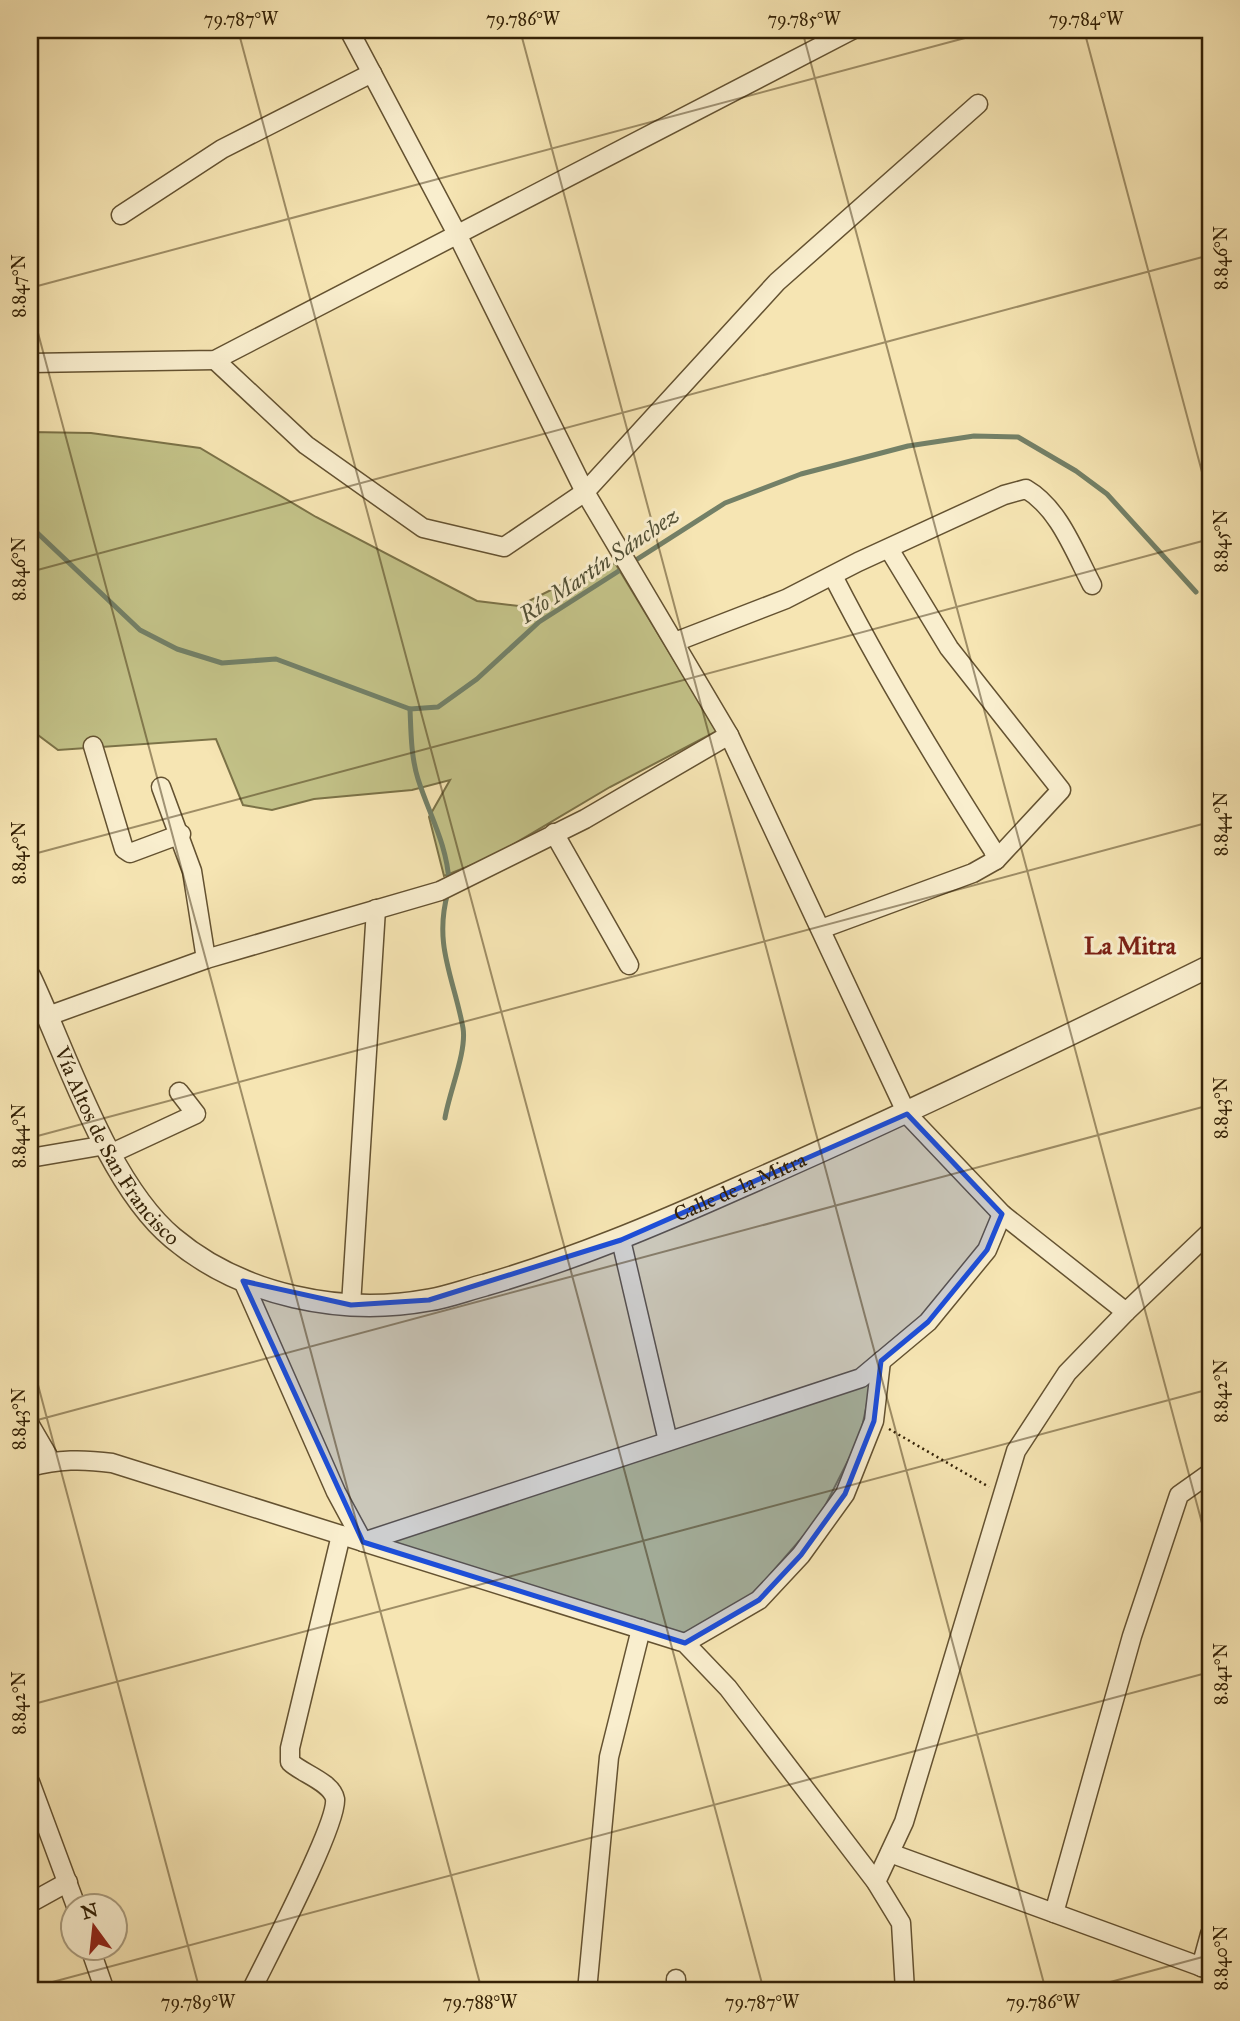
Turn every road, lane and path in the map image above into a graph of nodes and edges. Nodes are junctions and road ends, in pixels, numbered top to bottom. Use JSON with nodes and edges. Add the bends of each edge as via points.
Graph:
{"nodes":[{"id":1,"x":349,"y":30,"type":"edge"},
{"id":2,"x":852,"y":30,"type":"edge"},
{"id":3,"x":372,"y":74,"type":"junction"},
{"id":4,"x":978,"y":104,"type":"dead end"},
{"id":5,"x":121,"y":215,"type":"dead end"},
{"id":6,"x":457,"y":234,"type":"junction"},
{"id":7,"x":215,"y":359,"type":"junction"},
{"id":8,"x":30,"y":363,"type":"edge"},
{"id":9,"x":585,"y":492,"type":"junction"},
{"id":10,"x":889,"y":549,"type":"junction"},
{"id":11,"x":833,"y":576,"type":"junction"},
{"id":12,"x":1092,"y":585,"type":"dead end"},
{"id":13,"x":675,"y":642,"type":"junction"},
{"id":14,"x":729,"y":735,"type":"junction"},
{"id":15,"x":93,"y":746,"type":"dead end"},
{"id":16,"x":161,"y":787,"type":"dead end"},
{"id":17,"x":554,"y":833,"type":"junction"},
{"id":18,"x":181,"y":834,"type":"junction"},
{"id":19,"x":996,"y":860,"type":"junction"},
{"id":20,"x":376,"y":909,"type":"junction"},
{"id":21,"x":821,"y":929,"type":"junction"},
{"id":22,"x":206,"y":959,"type":"junction"},
{"id":23,"x":629,"y":965,"type":"dead end"},
{"id":24,"x":1210,"y":966,"type":"edge"},
{"id":25,"x":30,"y":977,"type":"edge"},
{"id":26,"x":48,"y":1016,"type":"junction"},
{"id":27,"x":179,"y":1092,"type":"dead end"},
{"id":28,"x":907,"y":1114,"type":"junction"},
{"id":29,"x":108,"y":1150,"type":"junction"},
{"id":30,"x":30,"y":1158,"type":"edge"},
{"id":31,"x":1002,"y":1214,"type":"junction"},
{"id":32,"x":1210,"y":1232,"type":"edge"},
{"id":33,"x":621,"y":1240,"type":"junction"},
{"id":34,"x":243,"y":1281,"type":"junction"},
{"id":35,"x":351,"y":1305,"type":"junction"},
{"id":36,"x":1126,"y":1312,"type":"junction"},
{"id":37,"x":881,"y":1361,"type":"junction"},
{"id":38,"x":874,"y":1421,"type":"junction"},
{"id":39,"x":30,"y":1425,"type":"edge"},
{"id":40,"x":668,"y":1441,"type":"junction"},
{"id":41,"x":51,"y":1461,"type":"junction"},
{"id":42,"x":30,"y":1467,"type":"edge"},
{"id":43,"x":1210,"y":1473,"type":"edge"},
{"id":44,"x":1002,"y":1494,"type":"junction"},
{"id":45,"x":341,"y":1535,"type":"junction"},
{"id":46,"x":363,"y":1542,"type":"junction"},
{"id":47,"x":641,"y":1629,"type":"junction"},
{"id":48,"x":685,"y":1643,"type":"junction"},
{"id":49,"x":30,"y":1782,"type":"edge"},
{"id":50,"x":890,"y":1853,"type":"junction"},
{"id":51,"x":68,"y":1882,"type":"junction"},
{"id":52,"x":876,"y":1882,"type":"junction"},
{"id":53,"x":71,"y":1892,"type":"edge"},
{"id":54,"x":30,"y":1903,"type":"edge"},
{"id":55,"x":1055,"y":1913,"type":"junction"},
{"id":56,"x":1210,"y":1934,"type":"edge"},
{"id":57,"x":95,"y":1962,"type":"edge"},
{"id":58,"x":1206,"y":1969,"type":"edge"},
{"id":59,"x":105,"y":1991,"type":"edge"},
{"id":60,"x":251,"y":1991,"type":"edge"},
{"id":61,"x":587,"y":1991,"type":"edge"},
{"id":62,"x":905,"y":1991,"type":"edge"}],
"edges":[{"from":1,"to":3,"type":"street"},
{"from":2,"to":6,"type":"street"},
{"from":3,"to":5,"type":"street","via":[[222,149]]},
{"from":3,"to":6,"type":"street"},
{"from":4,"to":9,"type":"street","via":[[777,282]]},
{"from":6,"to":7,"type":"street"},
{"from":6,"to":9,"type":"street"},
{"from":7,"to":8,"type":"street"},
{"from":7,"to":9,"type":"street","via":[[306,445],[423,528],[504,547]]},
{"from":9,"to":13,"type":"street"},
{"from":10,"to":11,"type":"street"},
{"from":10,"to":12,"type":"street","via":[[1026,489],[1040,496],[1054,515]]},
{"from":10,"to":19,"type":"street","via":[[949,648],[1061,790]]},
{"from":11,"to":13,"type":"street","via":[[740,619]]},
{"from":11,"to":19,"type":"street"},
{"from":13,"to":14,"type":"street"},
{"from":14,"to":17,"type":"street"},
{"from":14,"to":21,"type":"street"},
{"from":15,"to":18,"type":"street","via":[[124,849],[130,853]]},
{"from":16,"to":18,"type":"street"},
{"from":17,"to":20,"type":"street","via":[[440,891]]},
{"from":17,"to":23,"type":"street"},
{"from":18,"to":22,"type":"street","via":[[198,896]]},
{"from":19,"to":21,"type":"street","via":[[973,873]]},
{"from":20,"to":22,"type":"street"},
{"from":20,"to":35,"type":"street"},
{"from":21,"to":28,"type":"street"},
{"from":22,"to":26,"type":"street"},
{"from":24,"to":28,"type":"street","name":"Calle de la Mitra"},
{"from":25,"to":26,"type":"street","name":"Vía Altos de San Francisco"},
{"from":26,"to":29,"type":"street","name":"Vía Altos de San Francisco"},
{"from":27,"to":29,"type":"street","via":[[196,1114]]},
{"from":28,"to":31,"type":"street"},
{"from":28,"to":33,"type":"street","name":"Calle de la Mitra"},
{"from":29,"to":30,"type":"street"},
{"from":29,"to":34,"type":"street","name":"Vía Altos de San Francisco","via":[[151,1216],[171,1236],[196,1256]]},
{"from":31,"to":36,"type":"street"},
{"from":31,"to":37,"type":"street","via":[[987,1250],[928,1322]]},
{"from":32,"to":36,"type":"street"},
{"from":33,"to":35,"type":"street","name":"Calle de la Mitra","via":[[535,1271],[429,1300]]},
{"from":33,"to":40,"type":"street"},
{"from":34,"to":35,"type":"street","name":"Calle de la Mitra","via":[[311,1300]]},
{"from":34,"to":46,"type":"street","via":[[336,1492]]},
{"from":36,"to":44,"type":"street","via":[[1067,1373],[1016,1451]]},
{"from":37,"to":38,"type":"street"},
{"from":37,"to":40,"type":"street","via":[[861,1378]]},
{"from":38,"to":44,"type":"path"},
{"from":38,"to":48,"type":"street","via":[[845,1494],[802,1555],[759,1600]]},
{"from":39,"to":41,"type":"street"},
{"from":40,"to":46,"type":"street"},
{"from":41,"to":42,"type":"street"},
{"from":41,"to":45,"type":"street","via":[[112,1463]]},
{"from":43,"to":55,"type":"street","via":[[1179,1495],[1132,1636]]},
{"from":44,"to":50,"type":"street","via":[[904,1822]]},
{"from":45,"to":46,"type":"street"},
{"from":45,"to":60,"type":"street","via":[[290,1748],[290,1762],[330,1788],[335,1800],[326,1836]]},
{"from":46,"to":47,"type":"street"},
{"from":47,"to":48,"type":"street"},
{"from":47,"to":61,"type":"street","via":[[610,1758]]},
{"from":48,"to":52,"type":"street","via":[[728,1688]]},
{"from":49,"to":51,"type":"street"},
{"from":50,"to":52,"type":"street"},
{"from":50,"to":55,"type":"street"},
{"from":51,"to":53,"type":"street"},
{"from":51,"to":54,"type":"street"},
{"from":52,"to":62,"type":"street","via":[[901,1923]]},
{"from":55,"to":58,"type":"street"},
{"from":56,"to":58,"type":"street"},
{"from":57,"to":59,"type":"street"}]}
